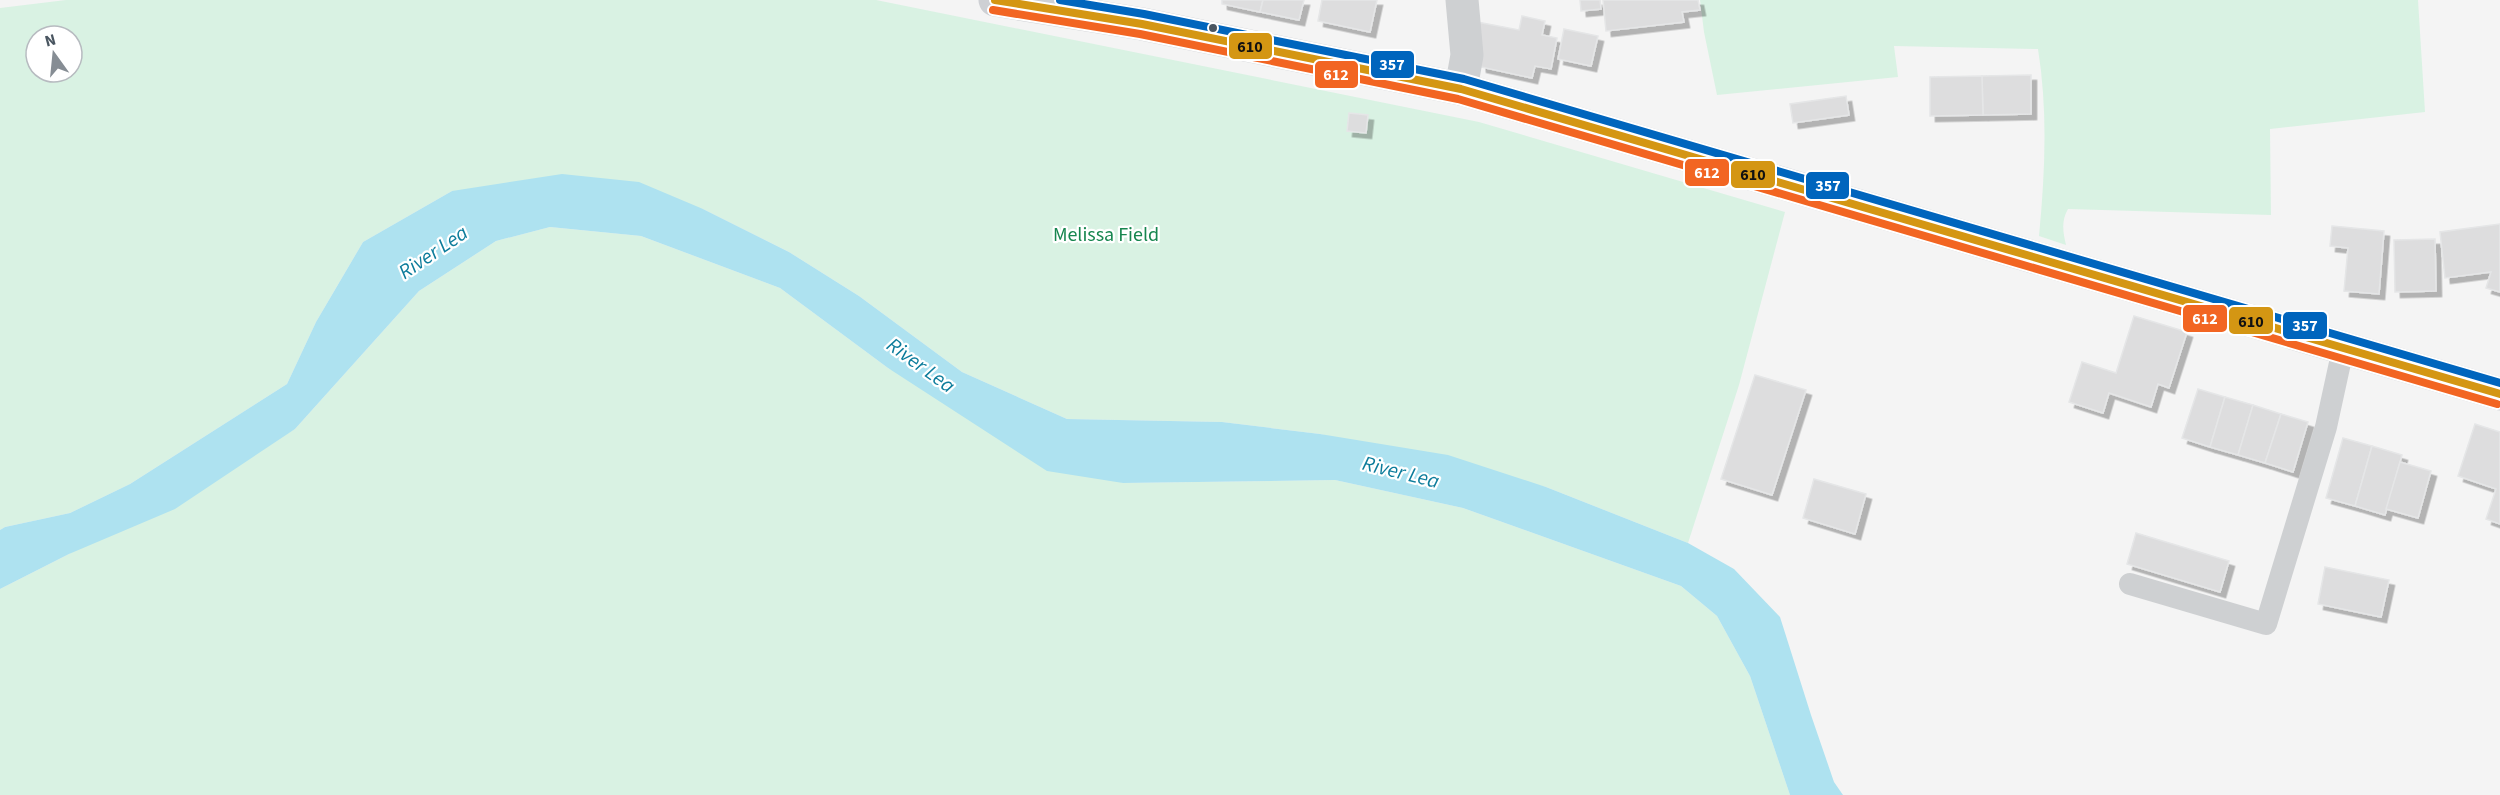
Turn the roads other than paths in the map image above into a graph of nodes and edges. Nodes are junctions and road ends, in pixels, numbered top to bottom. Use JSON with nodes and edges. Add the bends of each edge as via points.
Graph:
{"nodes":[{"id":1,"x":995,"y":0,"type":"edge"},
{"id":2,"x":1462,"y":0,"type":"edge"},
{"id":3,"x":1461,"y":89,"type":"junction"},
{"id":4,"x":2343,"y":349,"type":"junction"},
{"id":5,"x":2500,"y":394,"type":"edge"},
{"id":6,"x":2130,"y":584,"type":"dead end"}],
"edges":[{"from":1,"to":3,"type":"main road","via":[[1163,28]]},
{"from":2,"to":3,"type":"street","via":[[1467,55]]},
{"from":3,"to":4,"type":"main road"},
{"from":4,"to":5,"type":"main road"},
{"from":4,"to":6,"type":"lane","via":[[2326,427],[2266,624]]}]}
